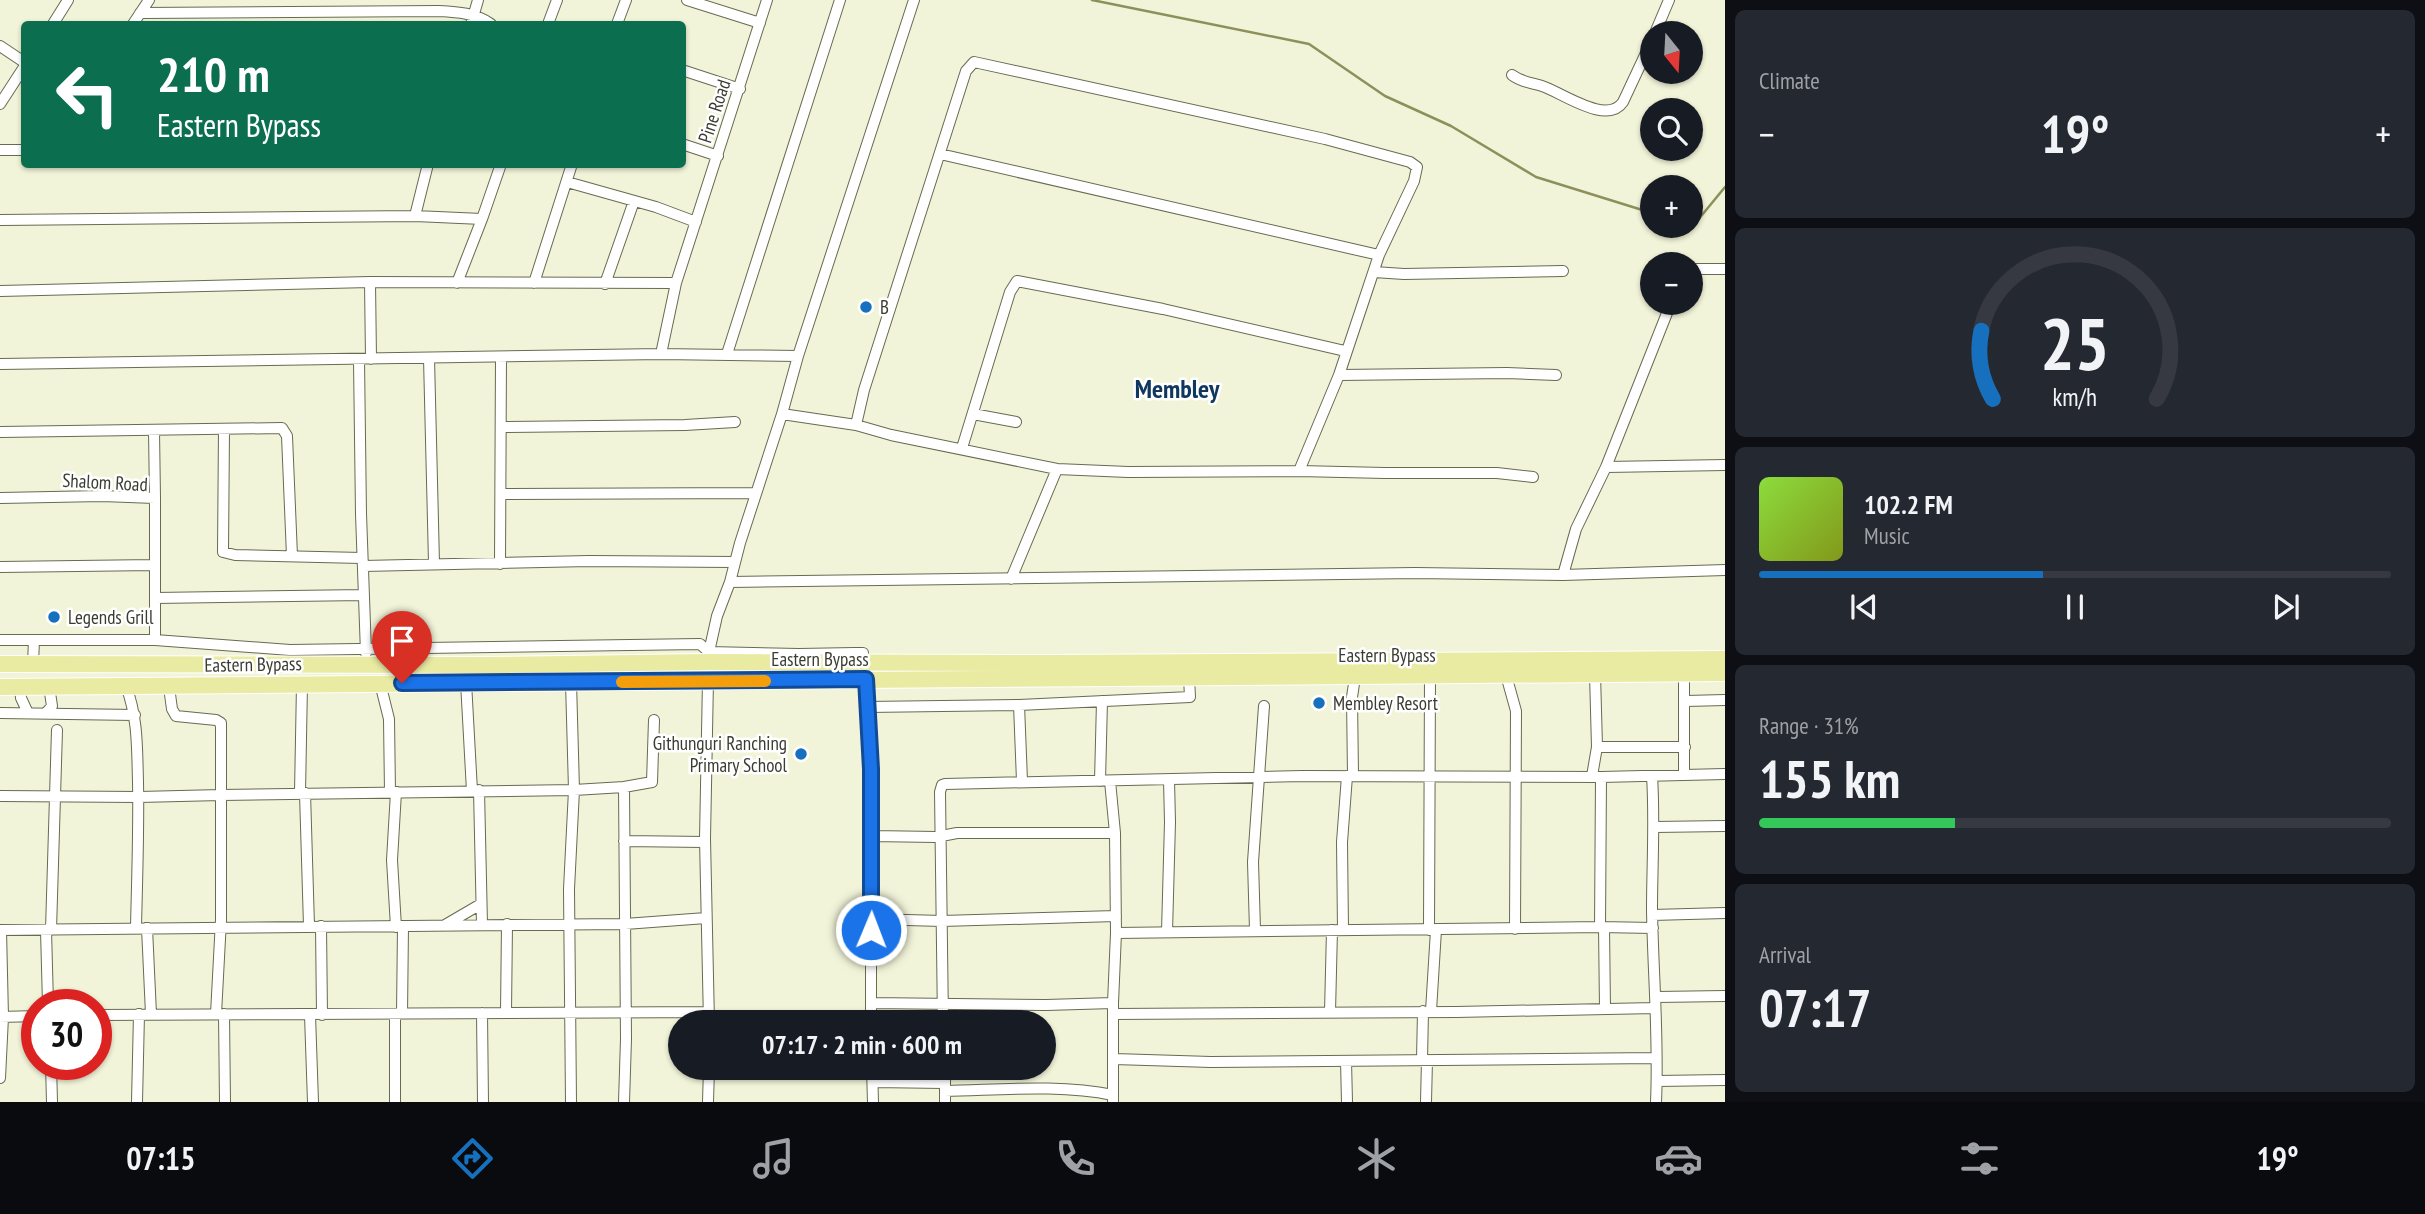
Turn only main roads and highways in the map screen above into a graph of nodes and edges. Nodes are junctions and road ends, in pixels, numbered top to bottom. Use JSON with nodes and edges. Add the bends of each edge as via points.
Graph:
{"nodes":[{"id":1,"x":1725,"y":659,"type":"edge"},
{"id":2,"x":762,"y":662,"type":"junction"},
{"id":3,"x":0,"y":664,"type":"edge"},
{"id":4,"x":865,"y":671,"type":"junction"},
{"id":5,"x":1725,"y":673,"type":"edge"},
{"id":6,"x":761,"y":681,"type":"junction"},
{"id":7,"x":0,"y":687,"type":"edge"}],
"edges":[{"from":1,"to":4,"type":"main road","name":"Eastern Bypass"},
{"from":2,"to":3,"type":"main road","name":"Eastern Bypass","via":[[708,657],[590,663],[366,656]]},
{"from":2,"to":4,"type":"main road","name":"Eastern Bypass"},
{"from":2,"to":6,"type":"main road"},
{"from":4,"to":5,"type":"main road","name":"Eastern Bypass","via":[[1087,678]]},
{"from":4,"to":6,"type":"main road","name":"Eastern Bypass"},
{"from":6,"to":7,"type":"main road","name":"Eastern Bypass"}]}
